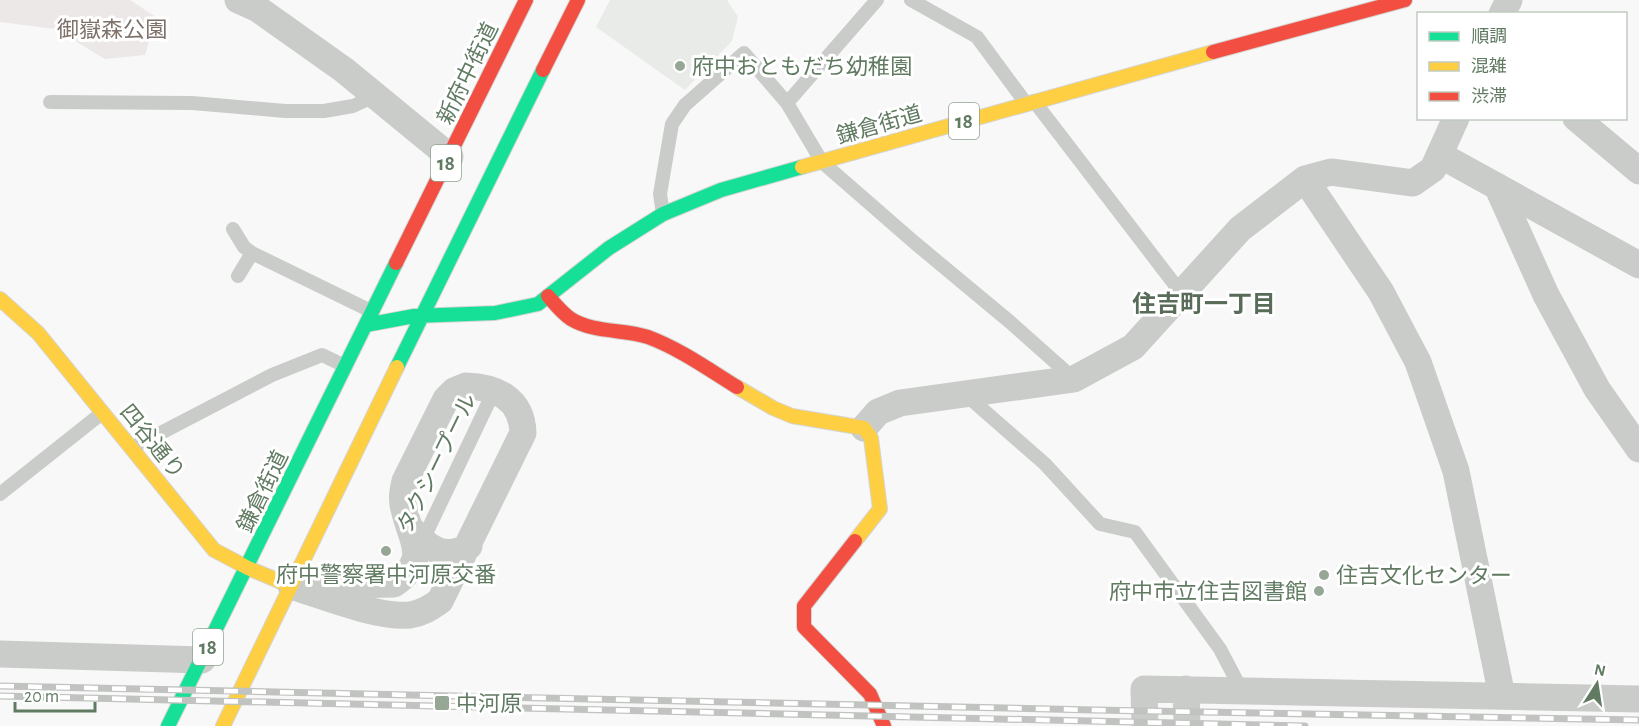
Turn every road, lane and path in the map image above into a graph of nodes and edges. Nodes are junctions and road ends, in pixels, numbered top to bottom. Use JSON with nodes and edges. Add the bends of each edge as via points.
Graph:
{"nodes":[{"id":1,"x":238,"y":0,"type":"edge"},
{"id":2,"x":526,"y":0,"type":"edge"},
{"id":3,"x":578,"y":0,"type":"edge"},
{"id":4,"x":878,"y":0,"type":"edge"},
{"id":5,"x":911,"y":0,"type":"edge"},
{"id":6,"x":1405,"y":0,"type":"edge"},
{"id":7,"x":375,"y":96,"type":"junction"},
{"id":8,"x":50,"y":102,"type":"dead end"},
{"id":9,"x":1030,"y":102,"type":"junction"},
{"id":10,"x":787,"y":103,"type":"junction"},
{"id":11,"x":1455,"y":120,"type":"edge"},
{"id":12,"x":1578,"y":120,"type":"edge"},
{"id":13,"x":1440,"y":155,"type":"junction"},
{"id":14,"x":450,"y":157,"type":"junction"},
{"id":15,"x":822,"y":162,"type":"junction"},
{"id":16,"x":1639,"y":171,"type":"edge"},
{"id":17,"x":1305,"y":179,"type":"junction"},
{"id":18,"x":1497,"y":186,"type":"junction"},
{"id":19,"x":663,"y":214,"type":"junction"},
{"id":20,"x":233,"y":229,"type":"dead end"},
{"id":21,"x":252,"y":253,"type":"junction"},
{"id":22,"x":1639,"y":265,"type":"edge"},
{"id":23,"x":238,"y":276,"type":"dead end"},
{"id":24,"x":1182,"y":294,"type":"junction"},
{"id":25,"x":548,"y":296,"type":"junction"},
{"id":26,"x":0,"y":299,"type":"edge"},
{"id":27,"x":372,"y":312,"type":"junction"},
{"id":28,"x":423,"y":315,"type":"junction"},
{"id":29,"x":388,"y":320,"type":"junction"},
{"id":30,"x":366,"y":325,"type":"junction"},
{"id":31,"x":346,"y":366,"type":"junction"},
{"id":32,"x":1074,"y":379,"type":"junction"},
{"id":33,"x":494,"y":391,"type":"junction"},
{"id":34,"x":965,"y":394,"type":"junction"},
{"id":35,"x":102,"y":413,"type":"junction"},
{"id":36,"x":864,"y":428,"type":"junction"},
{"id":37,"x":132,"y":448,"type":"junction"},
{"id":38,"x":1639,"y":449,"type":"edge"},
{"id":39,"x":0,"y":494,"type":"edge"},
{"id":40,"x":416,"y":542,"type":"junction"},
{"id":41,"x":469,"y":546,"type":"junction"},
{"id":42,"x":248,"y":568,"type":"junction"},
{"id":43,"x":291,"y":586,"type":"junction"},
{"id":44,"x":0,"y":654,"type":"edge"},
{"id":45,"x":202,"y":660,"type":"junction"},
{"id":46,"x":1186,"y":689,"type":"junction"},
{"id":47,"x":1242,"y":691,"type":"junction"},
{"id":48,"x":1502,"y":696,"type":"junction"},
{"id":49,"x":1639,"y":699,"type":"edge"},
{"id":50,"x":168,"y":726,"type":"edge"},
{"id":51,"x":223,"y":726,"type":"edge"},
{"id":52,"x":884,"y":726,"type":"edge"},
{"id":53,"x":1145,"y":726,"type":"edge"},
{"id":54,"x":1187,"y":726,"type":"edge"}],
"edges":[{"from":1,"to":7,"type":"street","via":[[258,9]]},
{"from":2,"to":14,"type":"main road","name":"新府中街道","number":"18"},
{"from":3,"to":28,"type":"main road","number":"18"},
{"from":4,"to":10,"type":"lane"},
{"from":5,"to":9,"type":"lane","via":[[977,37]]},
{"from":6,"to":9,"type":"main road","name":"鎌倉街道","number":"18"},
{"from":7,"to":8,"type":"lane","via":[[353,106],[324,111],[192,103]]},
{"from":7,"to":14,"type":"street"},
{"from":9,"to":15,"type":"main road","name":"鎌倉街道","number":"18"},
{"from":9,"to":24,"type":"lane"},
{"from":10,"to":15,"type":"lane"},
{"from":10,"to":19,"type":"lane","via":[[744,53],[685,105],[672,124],[660,194]]},
{"from":11,"to":13,"type":"street"},
{"from":12,"to":16,"type":"street"},
{"from":13,"to":17,"type":"street","via":[[1433,169],[1413,183],[1330,172]]},
{"from":13,"to":18,"type":"street"},
{"from":14,"to":27,"type":"main road","name":"新府中街道","number":"18"},
{"from":15,"to":19,"type":"main road","name":"鎌倉街道","number":"18","via":[[721,190]]},
{"from":15,"to":32,"type":"lane"},
{"from":17,"to":24,"type":"street","via":[[1240,229]]},
{"from":17,"to":48,"type":"street","via":[[1381,292],[1418,362],[1456,471]]},
{"from":18,"to":22,"type":"street"},
{"from":18,"to":38,"type":"street","via":[[1552,306],[1597,389]]},
{"from":19,"to":25,"type":"main road","name":"鎌倉街道","number":"18","via":[[609,248]]},
{"from":20,"to":21,"type":"lane"},
{"from":21,"to":23,"type":"lane"},
{"from":21,"to":27,"type":"lane"},
{"from":24,"to":32,"type":"street","via":[[1133,347]]},
{"from":25,"to":28,"type":"main road","name":"鎌倉街道","number":"18","via":[[538,304],[510,312]]},
{"from":25,"to":36,"type":"main road","via":[[575,321],[647,337],[792,416]]},
{"from":26,"to":35,"type":"main road","name":"四谷通り","via":[[38,333]]},
{"from":27,"to":29,"type":"lane"},
{"from":27,"to":30,"type":"main road","name":"新府中街道","number":"18"},
{"from":28,"to":29,"type":"main road","name":"鎌倉街道","number":"18"},
{"from":28,"to":43,"type":"main road","number":"18"},
{"from":29,"to":30,"type":"main road","name":"鎌倉街道","number":"18"},
{"from":30,"to":31,"type":"main road","name":"鎌倉街道","number":"18"},
{"from":31,"to":37,"type":"lane","via":[[322,355],[273,375]]},
{"from":31,"to":42,"type":"main road","name":"鎌倉街道","number":"18"},
{"from":32,"to":34,"type":"street"},
{"from":33,"to":40,"type":"lane","name":"タクシープール"},
{"from":33,"to":40,"type":"street","via":[[466,386],[446,399],[405,481],[402,495]]},
{"from":33,"to":41,"type":"street","via":[[517,407],[523,433]]},
{"from":34,"to":36,"type":"street","via":[[900,403],[878,412]]},
{"from":34,"to":47,"type":"lane","via":[[1045,464],[1100,524],[1135,532],[1220,649]]},
{"from":35,"to":37,"type":"main road","name":"四谷通り"},
{"from":35,"to":39,"type":"lane"},
{"from":36,"to":52,"type":"main road","via":[[871,438],[880,509],[804,606],[804,627],[870,694]]},
{"from":37,"to":42,"type":"main road","name":"四谷通り","via":[[214,550]]},
{"from":40,"to":41,"type":"street","via":[[443,552]]},
{"from":40,"to":43,"type":"street","via":[[406,575],[394,584]]},
{"from":41,"to":43,"type":"street","via":[[440,601],[419,613],[381,612]]},
{"from":42,"to":43,"type":"main road","name":"四谷通り"},
{"from":42,"to":45,"type":"main road","name":"鎌倉街道","number":"18"},
{"from":43,"to":51,"type":"main road","number":"18"},
{"from":44,"to":45,"type":"street"},
{"from":45,"to":50,"type":"main road","name":"鎌倉街道","number":"18"},
{"from":46,"to":47,"type":"street"},
{"from":46,"to":53,"type":"street","via":[[1144,689]]},
{"from":46,"to":54,"type":"street"},
{"from":47,"to":48,"type":"street"},
{"from":48,"to":49,"type":"street"}]}
